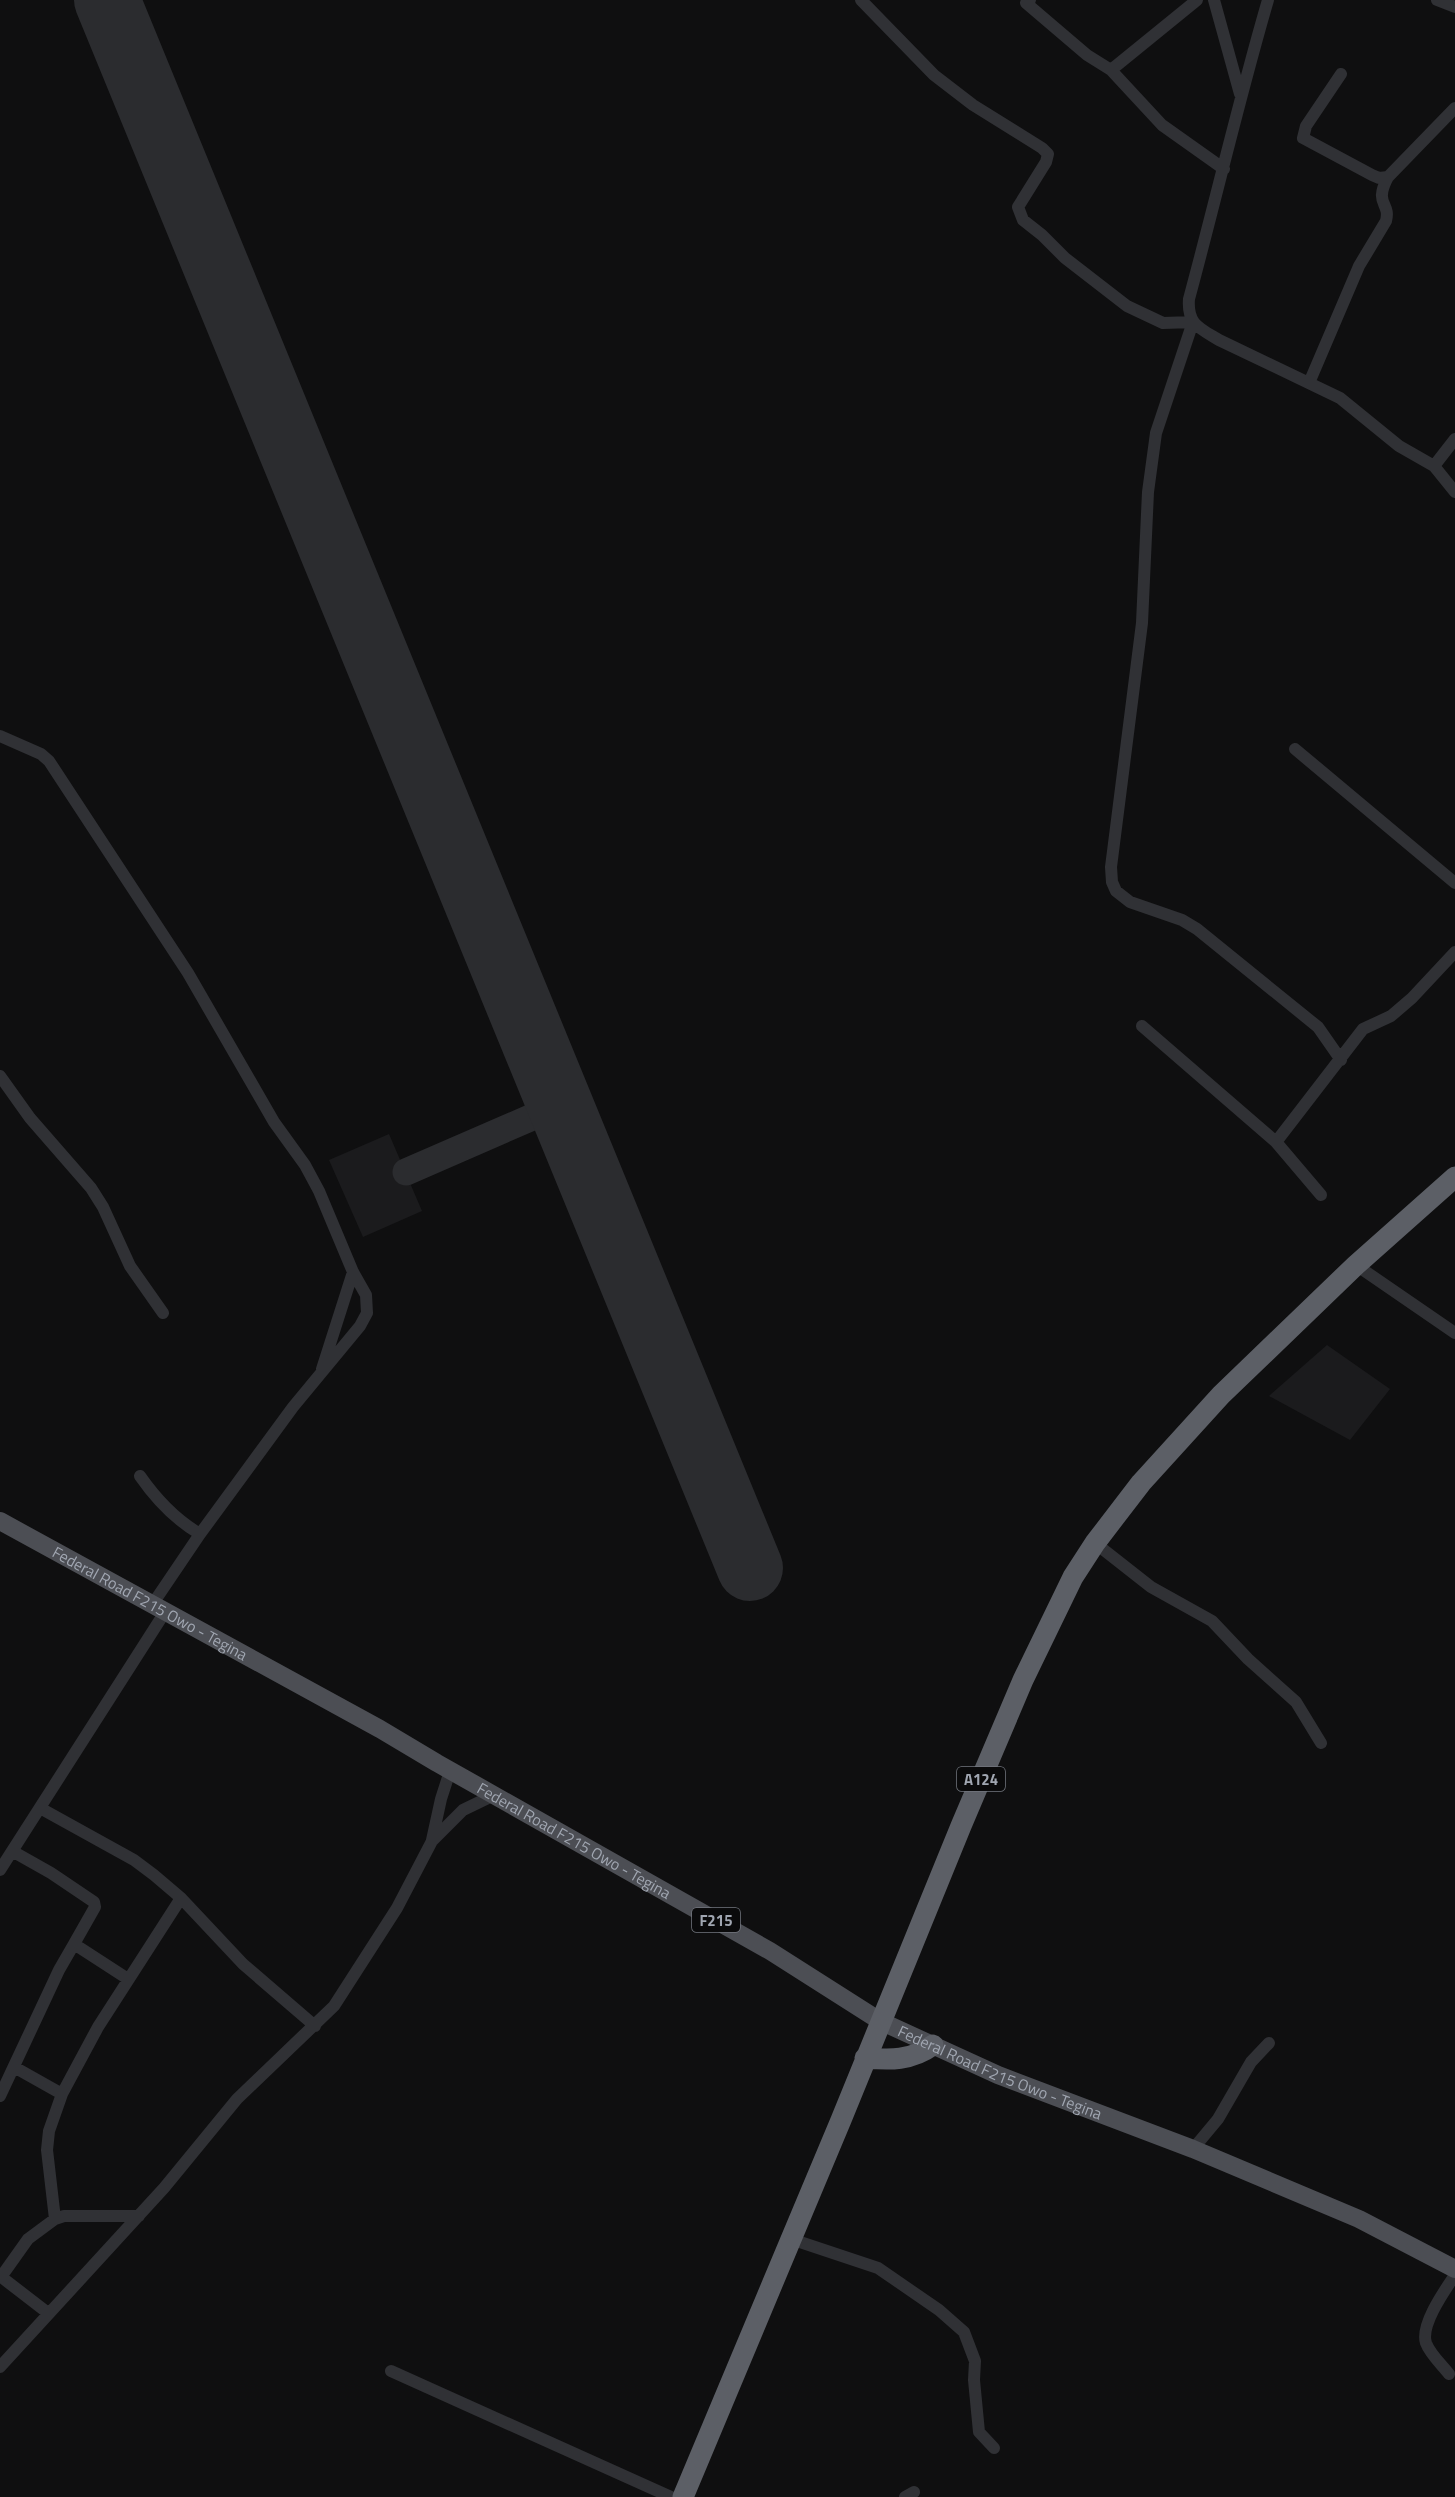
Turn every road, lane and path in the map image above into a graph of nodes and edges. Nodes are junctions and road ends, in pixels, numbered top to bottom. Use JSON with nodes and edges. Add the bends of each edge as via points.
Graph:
{"nodes":[{"id":1,"x":861,"y":0,"type":"edge"},
{"id":2,"x":1197,"y":0,"type":"edge"},
{"id":3,"x":1214,"y":0,"type":"edge"},
{"id":4,"x":1268,"y":0,"type":"edge"},
{"id":5,"x":1437,"y":0,"type":"edge"},
{"id":6,"x":1025,"y":1,"type":"edge"},
{"id":7,"x":1455,"y":7,"type":"edge"},
{"id":8,"x":1111,"y":70,"type":"junction"},
{"id":9,"x":1341,"y":74,"type":"dead end"},
{"id":10,"x":1240,"y":96,"type":"junction"},
{"id":11,"x":1455,"y":108,"type":"edge"},
{"id":12,"x":1224,"y":169,"type":"junction"},
{"id":13,"x":1388,"y":177,"type":"junction"},
{"id":14,"x":1193,"y":322,"type":"junction"},
{"id":15,"x":1309,"y":383,"type":"junction"},
{"id":16,"x":1455,"y":439,"type":"edge"},
{"id":17,"x":1434,"y":466,"type":"junction"},
{"id":18,"x":1455,"y":492,"type":"edge"},
{"id":19,"x":0,"y":736,"type":"edge"},
{"id":20,"x":1295,"y":749,"type":"dead end"},
{"id":21,"x":1455,"y":883,"type":"edge"},
{"id":22,"x":1455,"y":952,"type":"edge"},
{"id":23,"x":1142,"y":1026,"type":"dead end"},
{"id":24,"x":1341,"y":1060,"type":"junction"},
{"id":25,"x":0,"y":1076,"type":"edge"},
{"id":26,"x":1276,"y":1142,"type":"junction"},
{"id":27,"x":1455,"y":1177,"type":"edge"},
{"id":28,"x":1321,"y":1195,"type":"dead end"},
{"id":29,"x":1356,"y":1264,"type":"junction"},
{"id":30,"x":353,"y":1272,"type":"junction"},
{"id":31,"x":163,"y":1313,"type":"dead end"},
{"id":32,"x":1455,"y":1333,"type":"edge"},
{"id":33,"x":322,"y":1370,"type":"junction"},
{"id":34,"x":140,"y":1476,"type":"dead end"},
{"id":35,"x":0,"y":1521,"type":"edge"},
{"id":36,"x":200,"y":1534,"type":"junction"},
{"id":37,"x":1095,"y":1543,"type":"junction"},
{"id":38,"x":159,"y":1608,"type":"junction"},
{"id":39,"x":1321,"y":1743,"type":"dead end"},
{"id":40,"x":450,"y":1771,"type":"junction"},
{"id":41,"x":494,"y":1795,"type":"junction"},
{"id":42,"x":40,"y":1808,"type":"junction"},
{"id":43,"x":432,"y":1841,"type":"junction"},
{"id":44,"x":12,"y":1851,"type":"junction"},
{"id":45,"x":0,"y":1870,"type":"edge"},
{"id":46,"x":181,"y":1898,"type":"junction"},
{"id":47,"x":74,"y":1944,"type":"junction"},
{"id":48,"x":128,"y":1979,"type":"junction"},
{"id":49,"x":880,"y":2021,"type":"junction"},
{"id":50,"x":315,"y":2026,"type":"junction"},
{"id":51,"x":1269,"y":2043,"type":"dead end"},
{"id":52,"x":933,"y":2045,"type":"junction"},
{"id":53,"x":865,"y":2058,"type":"junction"},
{"id":54,"x":14,"y":2067,"type":"junction"},
{"id":55,"x":62,"y":2094,"type":"junction"},
{"id":56,"x":0,"y":2096,"type":"edge"},
{"id":57,"x":1193,"y":2149,"type":"junction"},
{"id":58,"x":139,"y":2216,"type":"junction"},
{"id":59,"x":55,"y":2219,"type":"junction"},
{"id":60,"x":791,"y":2239,"type":"junction"},
{"id":61,"x":1455,"y":2269,"type":"edge"},
{"id":62,"x":1455,"y":2275,"type":"edge"},
{"id":63,"x":0,"y":2276,"type":"edge"},
{"id":64,"x":48,"y":2313,"type":"junction"},
{"id":65,"x":0,"y":2367,"type":"edge"},
{"id":66,"x":392,"y":2372,"type":"dead end"},
{"id":67,"x":1449,"y":2374,"type":"dead end"},
{"id":68,"x":994,"y":2448,"type":"dead end"},
{"id":69,"x":672,"y":2497,"type":"edge"},
{"id":70,"x":682,"y":2497,"type":"edge"}],
"edges":[{"from":1,"to":14,"type":"street","via":[[934,75],[1048,154],[1018,207],[1023,220],[1127,306],[1162,323]]},
{"from":2,"to":8,"type":"street"},
{"from":3,"to":10,"type":"street"},
{"from":4,"to":10,"type":"street"},
{"from":5,"to":7,"type":"street"},
{"from":6,"to":8,"type":"street","via":[[1087,55]]},
{"from":8,"to":12,"type":"street","via":[[1162,125]]},
{"from":9,"to":13,"type":"street","via":[[1306,126],[1304,138],[1372,176]]},
{"from":10,"to":12,"type":"street"},
{"from":11,"to":13,"type":"street"},
{"from":12,"to":14,"type":"street","via":[[1189,299],[1188,312]]},
{"from":13,"to":15,"type":"street","via":[[1380,197],[1388,214],[1386,221],[1359,267]]},
{"from":14,"to":15,"type":"street","via":[[1219,340]]},
{"from":14,"to":24,"type":"street","via":[[1156,433],[1148,492],[1142,623],[1112,882],[1116,891],[1130,902],[1197,929],[1318,1027]]},
{"from":15,"to":17,"type":"street","via":[[1340,398],[1399,446]]},
{"from":16,"to":17,"type":"street"},
{"from":17,"to":18,"type":"street"},
{"from":19,"to":30,"type":"street","via":[[41,754],[59,775],[188,973],[274,1122],[305,1165]]},
{"from":20,"to":21,"type":"street"},
{"from":22,"to":24,"type":"street","via":[[1391,1016],[1363,1029]]},
{"from":23,"to":26,"type":"street"},
{"from":24,"to":26,"type":"street"},
{"from":25,"to":31,"type":"street","via":[[30,1118],[91,1188],[130,1266]]},
{"from":26,"to":28,"type":"street"},
{"from":27,"to":29,"type":"highway","number":"A124"},
{"from":29,"to":32,"type":"street"},
{"from":29,"to":37,"type":"highway","number":"A124","via":[[1199,1418]]},
{"from":30,"to":33,"type":"street"},
{"from":30,"to":33,"type":"street","via":[[366,1295],[367,1313]]},
{"from":33,"to":36,"type":"street"},
{"from":34,"to":36,"type":"street","via":[[171,1512]]},
{"from":35,"to":38,"type":"main road","name":"Federal Road F215 Owo - Tegina","number":"F215"},
{"from":36,"to":38,"type":"street"},
{"from":37,"to":39,"type":"street","via":[[1151,1587],[1212,1621],[1296,1702]]},
{"from":37,"to":49,"type":"highway","number":"A124","via":[[1073,1577],[1027,1671]]},
{"from":38,"to":40,"type":"main road","name":"Federal Road F215 Owo - Tegina","number":"F215"},
{"from":38,"to":42,"type":"street"},
{"from":40,"to":41,"type":"main road","name":"Federal Road F215 Owo - Tegina","number":"F215"},
{"from":40,"to":43,"type":"street"},
{"from":41,"to":43,"type":"street","via":[[463,1810]]},
{"from":41,"to":49,"type":"main road","name":"Federal Road F215 Owo - Tegina","number":"F215","via":[[770,1951]]},
{"from":42,"to":44,"type":"street"},
{"from":42,"to":46,"type":"street","via":[[134,1860]]},
{"from":43,"to":50,"type":"street","via":[[367,1957]]},
{"from":44,"to":45,"type":"street"},
{"from":44,"to":47,"type":"street","via":[[94,1902],[95,1907]]},
{"from":46,"to":48,"type":"street"},
{"from":46,"to":50,"type":"street","via":[[243,1964]]},
{"from":47,"to":48,"type":"street"},
{"from":47,"to":54,"type":"street"},
{"from":48,"to":55,"type":"street"},
{"from":49,"to":52,"type":"main road","name":"Federal Road F215 Owo - Tegina","number":"F215"},
{"from":49,"to":53,"type":"highway","number":"A124"},
{"from":50,"to":58,"type":"street","via":[[237,2099]]},
{"from":51,"to":57,"type":"street","via":[[1251,2062],[1218,2119]]},
{"from":52,"to":53,"type":"highway","via":[[907,2058]]},
{"from":52,"to":57,"type":"main road","name":"Federal Road F215 Owo - Tegina","number":"F215","via":[[998,2075]]},
{"from":53,"to":60,"type":"highway","number":"A124"},
{"from":54,"to":55,"type":"street"},
{"from":54,"to":56,"type":"street"},
{"from":55,"to":59,"type":"street","via":[[47,2150]]},
{"from":57,"to":61,"type":"main road","name":"Federal Road F215 Owo - Tegina","number":"F215","via":[[1359,2219]]},
{"from":58,"to":59,"type":"street"},
{"from":58,"to":64,"type":"street"},
{"from":59,"to":63,"type":"street","via":[[28,2239]]},
{"from":60,"to":68,"type":"street","via":[[878,2268],[964,2332],[975,2361],[979,2432]]},
{"from":60,"to":70,"type":"highway","number":"A124"},
{"from":62,"to":67,"type":"street","via":[[1440,2297],[1425,2334],[1426,2344]]},
{"from":63,"to":64,"type":"street"},
{"from":64,"to":65,"type":"street"},
{"from":66,"to":69,"type":"street"}]}
